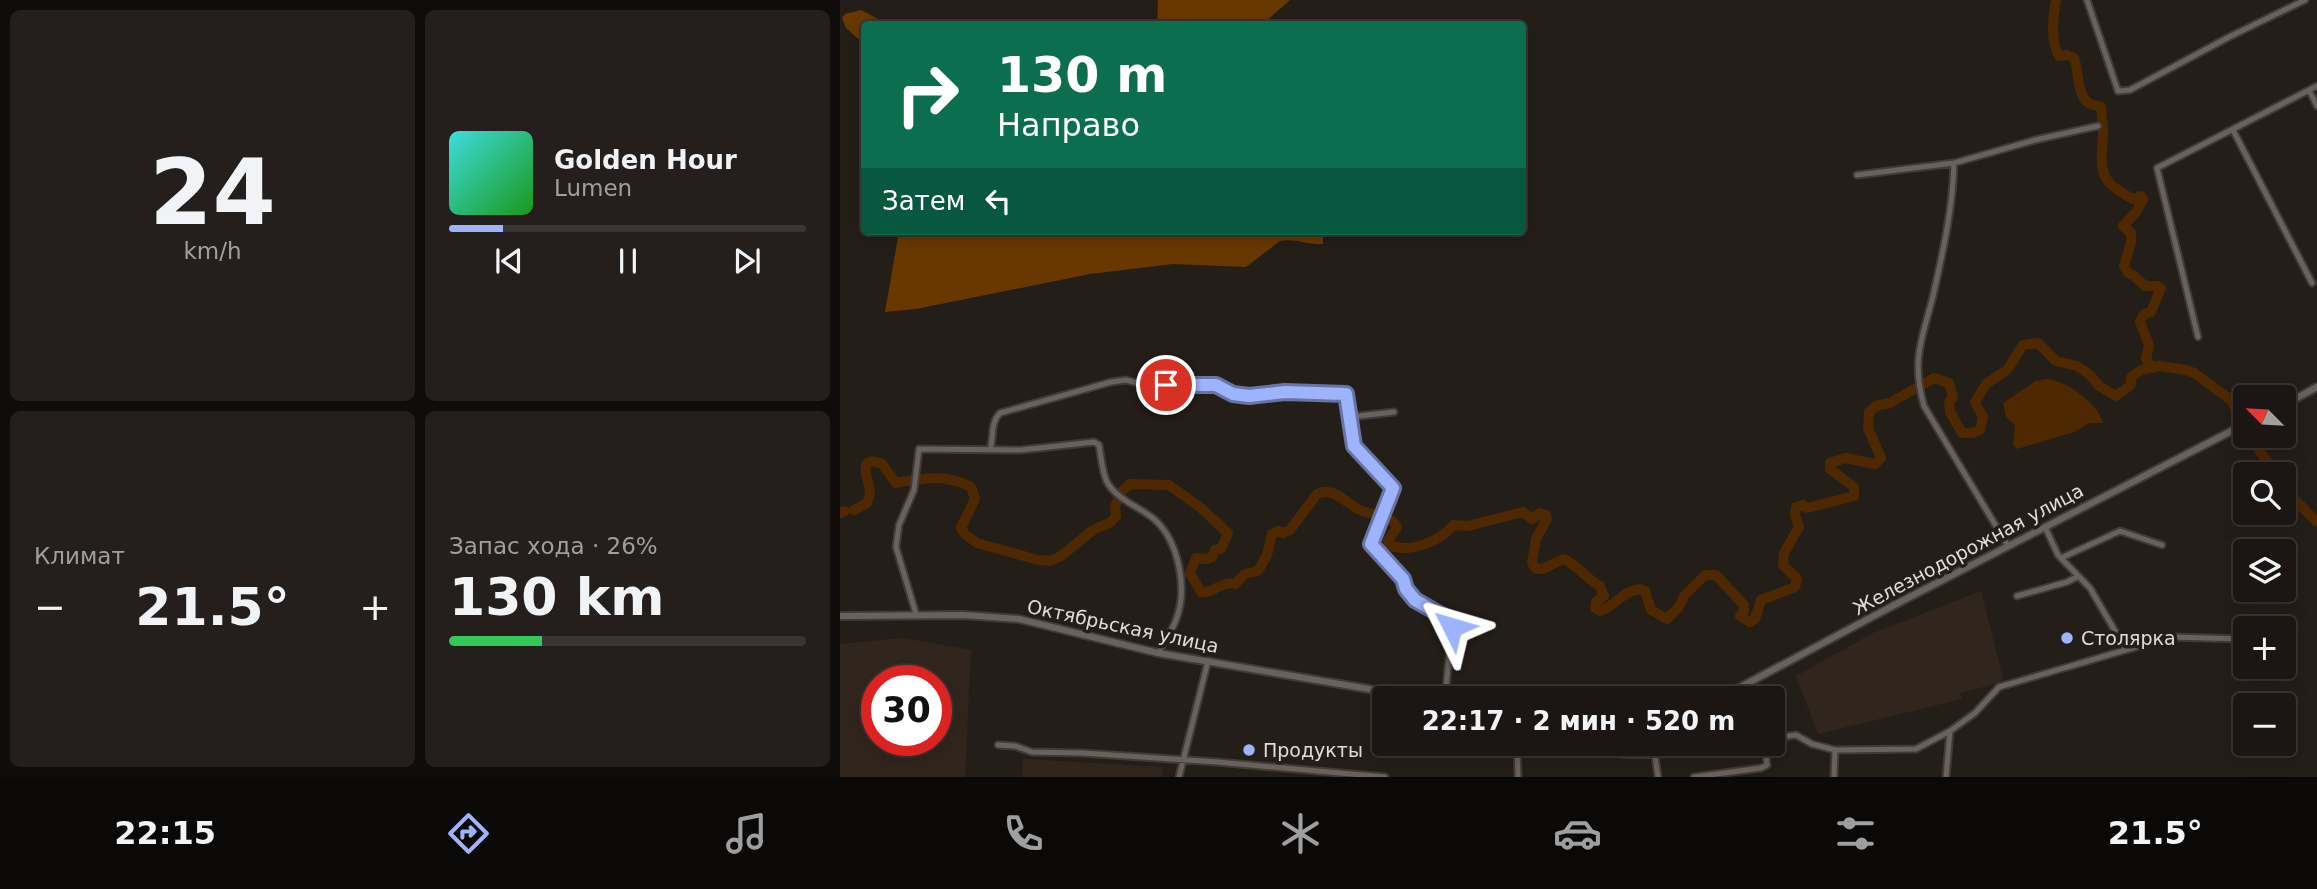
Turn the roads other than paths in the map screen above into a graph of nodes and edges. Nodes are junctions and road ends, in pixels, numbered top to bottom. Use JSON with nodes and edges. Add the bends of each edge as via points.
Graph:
{"nodes":[{"id":1,"x":2087,"y":0,"type":"edge"},
{"id":2,"x":2305,"y":0,"type":"edge"},
{"id":3,"x":2317,"y":86,"type":"edge"},
{"id":4,"x":2309,"y":90,"type":"junction"},
{"id":5,"x":2317,"y":106,"type":"edge"},
{"id":6,"x":2098,"y":127,"type":"dead end"},
{"id":7,"x":2233,"y":130,"type":"junction"},
{"id":8,"x":1954,"y":163,"type":"junction"},
{"id":9,"x":1857,"y":175,"type":"dead end"},
{"id":10,"x":2312,"y":283,"type":"dead end"},
{"id":11,"x":2198,"y":337,"type":"dead end"},
{"id":12,"x":2317,"y":387,"type":"edge"},
{"id":13,"x":2296,"y":398,"type":"edge"},
{"id":14,"x":1394,"y":412,"type":"dead end"},
{"id":15,"x":1350,"y":417,"type":"junction"},
{"id":16,"x":2233,"y":430,"type":"edge"},
{"id":17,"x":990,"y":450,"type":"junction"},
{"id":18,"x":2045,"y":527,"type":"junction"},
{"id":19,"x":2162,"y":545,"type":"dead end"},
{"id":20,"x":2008,"y":546,"type":"junction"},
{"id":21,"x":2060,"y":558,"type":"junction"},
{"id":22,"x":2077,"y":577,"type":"junction"},
{"id":23,"x":2017,"y":596,"type":"dead end"},
{"id":24,"x":916,"y":614,"type":"junction"},
{"id":25,"x":840,"y":616,"type":"edge"},
{"id":26,"x":2233,"y":639,"type":"edge"},
{"id":27,"x":2126,"y":650,"type":"junction"},
{"id":28,"x":1158,"y":653,"type":"junction"},
{"id":29,"x":1208,"y":661,"type":"junction"},
{"id":30,"x":1446,"y":686,"type":"edge"},
{"id":31,"x":1743,"y":686,"type":"edge"},
{"id":32,"x":1372,"y":690,"type":"edge"},
{"id":33,"x":1950,"y":731,"type":"junction"},
{"id":34,"x":1785,"y":736,"type":"edge"},
{"id":35,"x":998,"y":746,"type":"dead end"},
{"id":36,"x":1835,"y":750,"type":"junction"},
{"id":37,"x":1517,"y":756,"type":"edge"},
{"id":38,"x":1655,"y":756,"type":"edge"},
{"id":39,"x":1767,"y":756,"type":"edge"},
{"id":40,"x":1184,"y":760,"type":"junction"},
{"id":41,"x":1265,"y":767,"type":"junction"},
{"id":42,"x":1309,"y":773,"type":"edge"},
{"id":43,"x":1368,"y":776,"type":"edge"},
{"id":44,"x":1179,"y":777,"type":"edge"},
{"id":45,"x":1265,"y":777,"type":"edge"},
{"id":46,"x":1385,"y":777,"type":"edge"},
{"id":47,"x":1518,"y":777,"type":"edge"},
{"id":48,"x":1658,"y":777,"type":"edge"},
{"id":49,"x":1694,"y":777,"type":"edge"},
{"id":50,"x":1834,"y":777,"type":"edge"},
{"id":51,"x":1946,"y":777,"type":"edge"}],
"edges":[{"from":1,"to":2,"type":"street","via":[[2118,91],[2130,90]]},
{"from":3,"to":4,"type":"street"},
{"from":4,"to":5,"type":"street"},
{"from":4,"to":7,"type":"street"},
{"from":6,"to":8,"type":"street"},
{"from":7,"to":10,"type":"street"},
{"from":7,"to":11,"type":"street","via":[[2157,168]]},
{"from":8,"to":9,"type":"street"},
{"from":8,"to":20,"type":"street","via":[[1954,184],[1917,360],[1917,380],[1924,406]]},
{"from":12,"to":13,"type":"street"},
{"from":14,"to":15,"type":"street"},
{"from":15,"to":17,"type":"street","via":[[1346,394],[1249,396],[1216,385],[1126,380],[1000,413]]},
{"from":15,"to":30,"type":"street","via":[[1354,446],[1393,488],[1371,544],[1403,579],[1415,600],[1450,620]]},
{"from":16,"to":18,"type":"street","name":"Железнодорожная улица"},
{"from":17,"to":24,"type":"street","via":[[919,449],[915,484],[896,547]]},
{"from":17,"to":28,"type":"street","via":[[1099,445],[1108,483],[1166,531],[1179,558],[1177,618]]},
{"from":18,"to":20,"type":"street","name":"Железнодорожная улица"},
{"from":18,"to":21,"type":"street"},
{"from":19,"to":21,"type":"street","via":[[2120,531]]},
{"from":20,"to":31,"type":"street","name":"Железнодорожная улица"},
{"from":21,"to":22,"type":"street"},
{"from":22,"to":23,"type":"street"},
{"from":22,"to":27,"type":"street","via":[[2090,589]]},
{"from":24,"to":25,"type":"street","name":"Октябрьская улица"},
{"from":24,"to":28,"type":"street","name":"Октябрьская улица","via":[[1019,619]]},
{"from":26,"to":27,"type":"street","via":[[2170,637]]},
{"from":27,"to":33,"type":"street","via":[[1999,688]]},
{"from":28,"to":29,"type":"street","name":"Октябрьская улица"},
{"from":29,"to":32,"type":"street","name":"Октябрьская улица"},
{"from":29,"to":40,"type":"street"},
{"from":33,"to":36,"type":"street","via":[[1916,749]]},
{"from":33,"to":51,"type":"street"},
{"from":34,"to":36,"type":"street","via":[[1796,735]]},
{"from":35,"to":40,"type":"street"},
{"from":36,"to":50,"type":"street"},
{"from":37,"to":47,"type":"street"},
{"from":38,"to":48,"type":"street"},
{"from":39,"to":49,"type":"street","via":[[1761,768]]},
{"from":40,"to":41,"type":"street"},
{"from":40,"to":44,"type":"street"},
{"from":41,"to":42,"type":"street"},
{"from":41,"to":45,"type":"street"},
{"from":42,"to":43,"type":"street"},
{"from":43,"to":46,"type":"street"}]}
